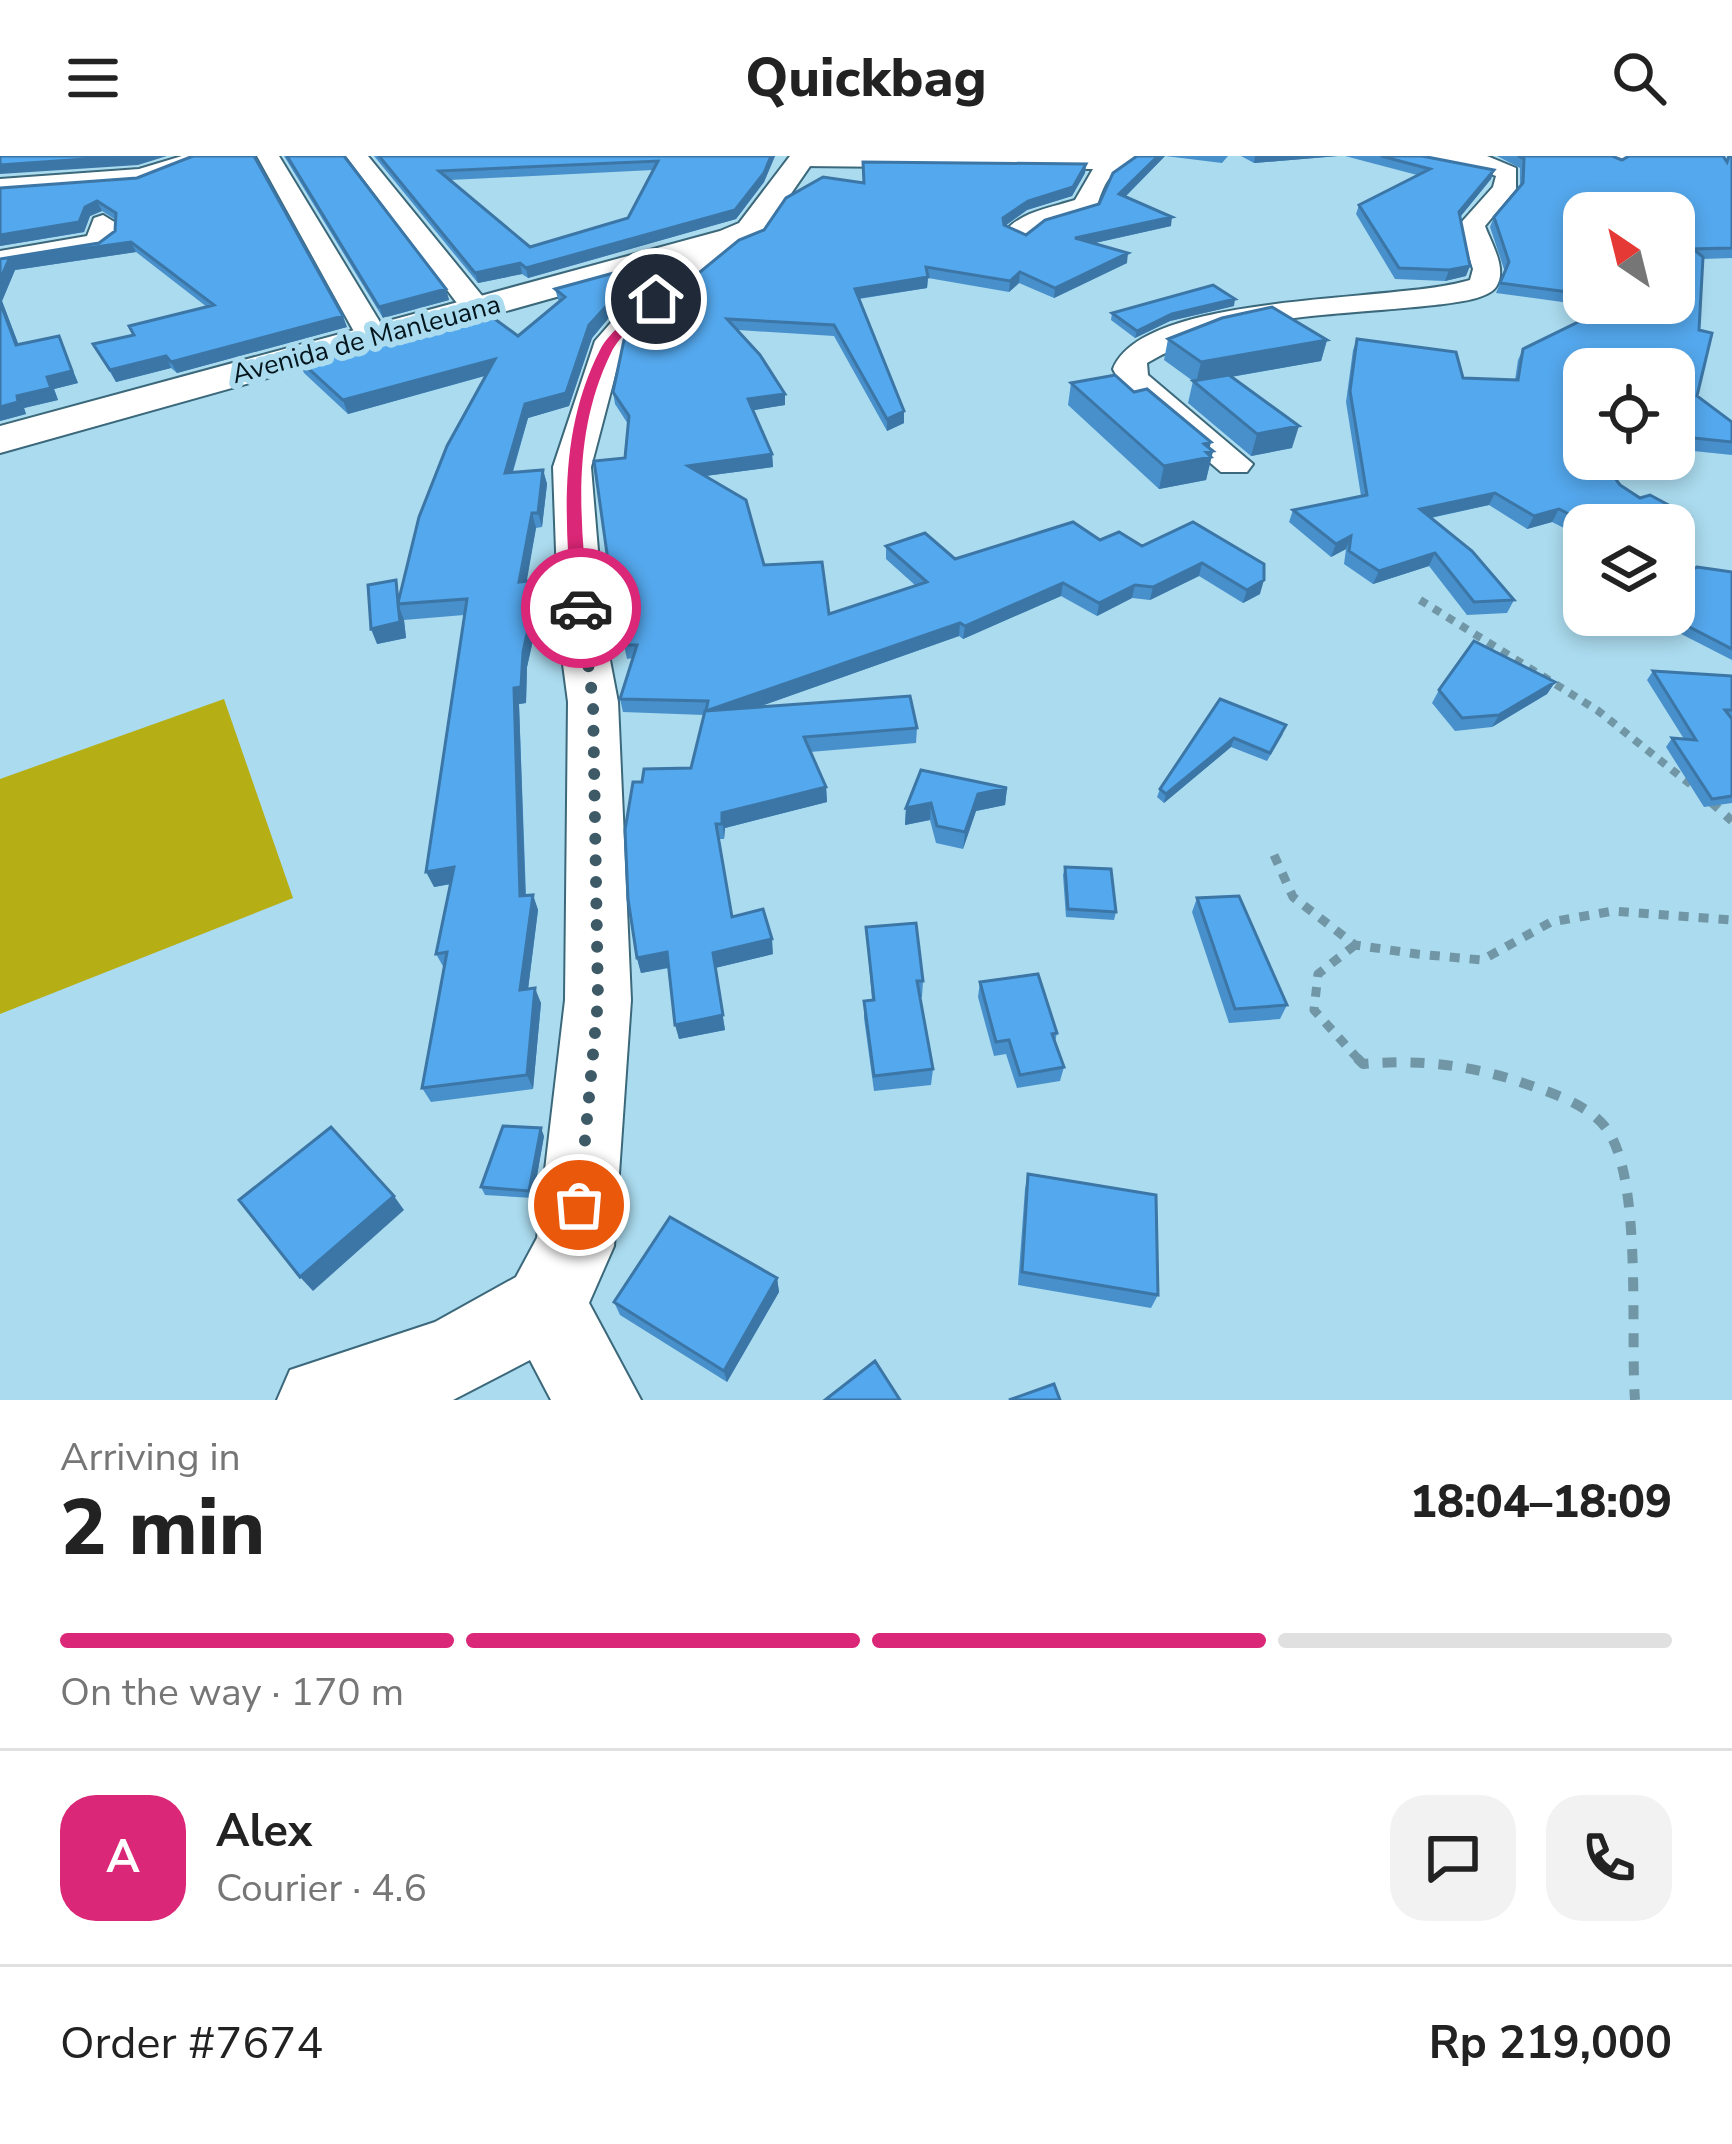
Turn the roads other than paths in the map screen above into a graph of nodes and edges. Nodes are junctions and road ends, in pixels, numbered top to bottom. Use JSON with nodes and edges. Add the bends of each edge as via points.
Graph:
{"nodes":[{"id":1,"x":205,"y":156,"type":"edge"},
{"id":2,"x":268,"y":156,"type":"edge"},
{"id":3,"x":357,"y":156,"type":"edge"},
{"id":4,"x":1418,"y":156,"type":"edge"},
{"id":5,"x":1116,"y":158,"type":"edge"},
{"id":6,"x":802,"y":160,"type":"edge"},
{"id":7,"x":869,"y":184,"type":"edge"},
{"id":8,"x":0,"y":186,"type":"edge"},
{"id":9,"x":104,"y":223,"type":"edge"},
{"id":10,"x":1022,"y":233,"type":"edge"},
{"id":11,"x":731,"y":238,"type":"junction"},
{"id":12,"x":0,"y":259,"type":"edge"},
{"id":13,"x":477,"y":309,"type":"junction"},
{"id":14,"x":373,"y":337,"type":"junction"},
{"id":15,"x":0,"y":440,"type":"edge"},
{"id":16,"x":1234,"y":464,"type":"dead end"},
{"id":17,"x":545,"y":1306,"type":"junction"},
{"id":18,"x":320,"y":1400,"type":"edge"},
{"id":19,"x":598,"y":1400,"type":"edge"}],
"edges":[{"from":1,"to":8,"type":"street","via":[[141,176]]},
{"from":2,"to":14,"type":"street"},
{"from":3,"to":13,"type":"street"},
{"from":4,"to":16,"type":"street","via":[[1475,160],[1508,173],[1472,225],[1487,269],[1483,285],[1295,309],[1181,336],[1133,358],[1135,380]]},
{"from":5,"to":6,"type":"street"},
{"from":5,"to":10,"type":"street","via":[[1087,193],[1088,204],[1025,224]]},
{"from":6,"to":7,"type":"street"},
{"from":6,"to":11,"type":"main road","via":[[750,230]]},
{"from":9,"to":12,"type":"street","via":[[104,238],[94,243]]},
{"from":11,"to":13,"type":"main road","name":"Avenida de Manleuana"},
{"from":11,"to":17,"type":"street","via":[[607,348],[572,466],[593,702],[598,1000],[575,1246]]},
{"from":13,"to":14,"type":"main road","name":"Avenida de Manleuana"},
{"from":14,"to":15,"type":"main road","name":"Avenida de Manleuana"},
{"from":17,"to":18,"type":"street","via":[[451,1359]]},
{"from":17,"to":19,"type":"street"}]}
